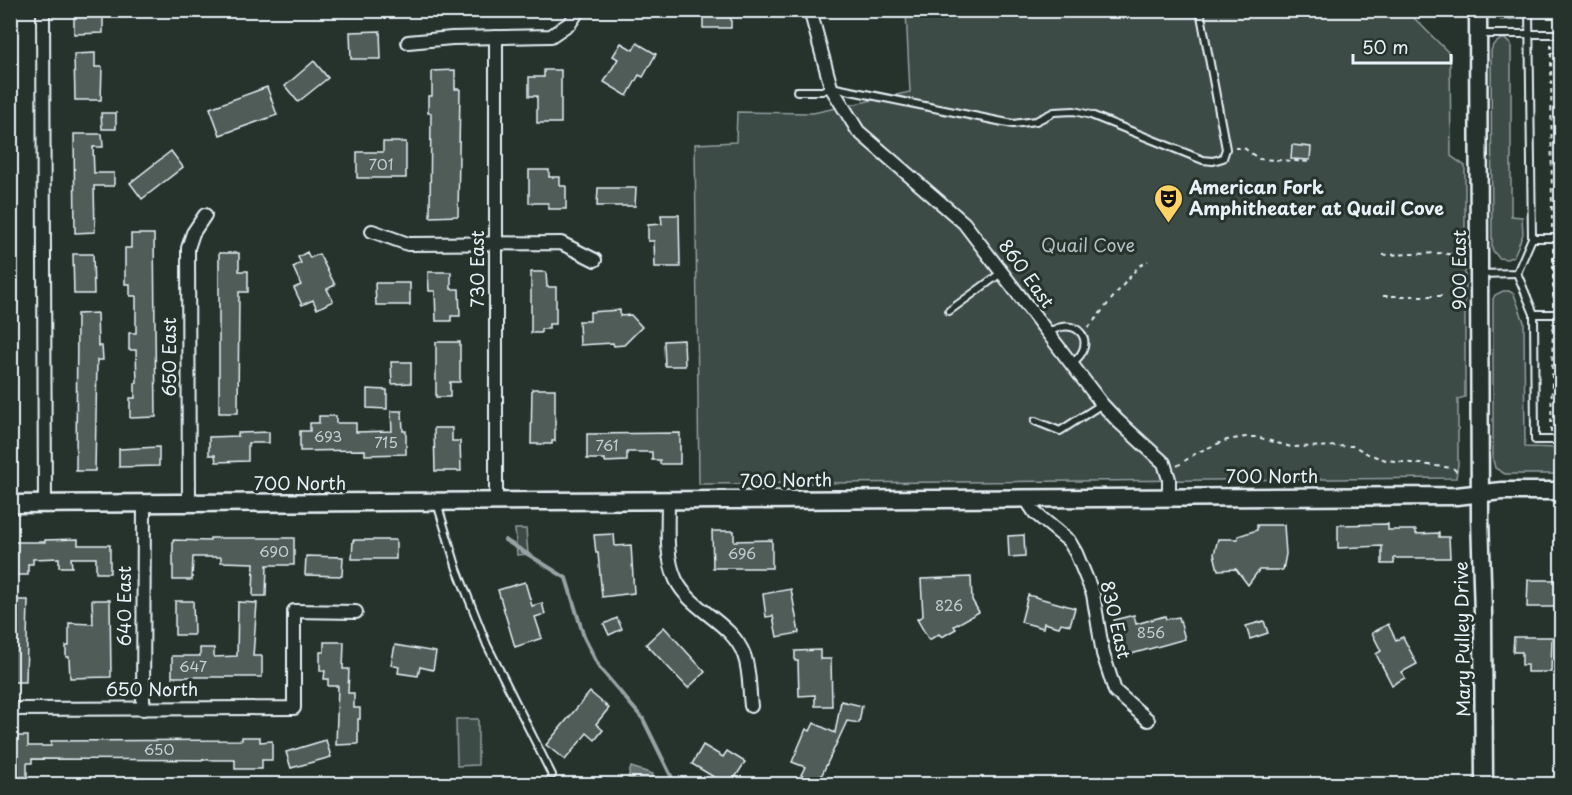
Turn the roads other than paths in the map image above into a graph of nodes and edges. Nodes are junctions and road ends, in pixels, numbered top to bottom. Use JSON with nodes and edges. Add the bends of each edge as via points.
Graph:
{"nodes":[{"id":1,"x":43,"y":10,"type":"edge"},
{"id":2,"x":579,"y":10,"type":"edge"},
{"id":3,"x":810,"y":10,"type":"edge"},
{"id":4,"x":1200,"y":10,"type":"edge"},
{"id":5,"x":1478,"y":10,"type":"edge"},
{"id":6,"x":1529,"y":10,"type":"edge"},
{"id":7,"x":1478,"y":34,"type":"junction"},
{"id":8,"x":1530,"y":34,"type":"junction"},
{"id":9,"x":1562,"y":34,"type":"edge"},
{"id":10,"x":496,"y":37,"type":"junction"},
{"id":11,"x":408,"y":42,"type":"dead end"},
{"id":12,"x":831,"y":87,"type":"junction"},
{"id":13,"x":797,"y":91,"type":"dead end"},
{"id":14,"x":205,"y":215,"type":"dead end"},
{"id":15,"x":372,"y":231,"type":"dead end"},
{"id":16,"x":1532,"y":238,"type":"junction"},
{"id":17,"x":1562,"y":238,"type":"edge"},
{"id":18,"x":496,"y":244,"type":"junction"},
{"id":19,"x":595,"y":260,"type":"dead end"},
{"id":20,"x":1001,"y":273,"type":"junction"},
{"id":21,"x":1517,"y":273,"type":"junction"},
{"id":22,"x":1480,"y":274,"type":"junction"},
{"id":23,"x":949,"y":311,"type":"dead end"},
{"id":24,"x":1534,"y":314,"type":"junction"},
{"id":25,"x":1562,"y":314,"type":"edge"},
{"id":26,"x":1048,"y":334,"type":"junction"},
{"id":27,"x":1071,"y":364,"type":"junction"},
{"id":28,"x":1102,"y":404,"type":"junction"},
{"id":29,"x":1035,"y":420,"type":"dead end"},
{"id":30,"x":1562,"y":440,"type":"edge"},
{"id":31,"x":1562,"y":490,"type":"edge"},
{"id":32,"x":1480,"y":494,"type":"junction"},
{"id":33,"x":1168,"y":497,"type":"junction"},
{"id":34,"x":1025,"y":498,"type":"junction"},
{"id":35,"x":668,"y":501,"type":"junction"},
{"id":36,"x":436,"y":502,"type":"junction"},
{"id":37,"x":496,"y":502,"type":"junction"},
{"id":38,"x":10,"y":504,"type":"edge"},
{"id":39,"x":45,"y":504,"type":"junction"},
{"id":40,"x":144,"y":504,"type":"junction"},
{"id":41,"x":189,"y":504,"type":"junction"},
{"id":42,"x":356,"y":612,"type":"dead end"},
{"id":43,"x":751,"y":706,"type":"dead end"},
{"id":44,"x":10,"y":709,"type":"edge"},
{"id":45,"x":143,"y":709,"type":"junction"},
{"id":46,"x":1148,"y":720,"type":"dead end"},
{"id":47,"x":552,"y":776,"type":"dead end"},
{"id":48,"x":1484,"y":784,"type":"edge"}],
"edges":[{"from":1,"to":39,"type":"street"},
{"from":2,"to":10,"type":"street","via":[[570,23],[551,36]]},
{"from":3,"to":12,"type":"street","name":"860 East"},
{"from":4,"to":12,"type":"lane","via":[[1226,149],[1224,158],[1214,161],[1074,111],[1054,112],[1036,121],[1013,124]]},
{"from":5,"to":7,"type":"street","name":"900 East"},
{"from":6,"to":8,"type":"lane"},
{"from":7,"to":8,"type":"lane"},
{"from":7,"to":22,"type":"street","name":"900 East"},
{"from":8,"to":9,"type":"lane"},
{"from":8,"to":16,"type":"lane"},
{"from":10,"to":11,"type":"street"},
{"from":10,"to":18,"type":"street","name":"730 East"},
{"from":12,"to":13,"type":"lane"},
{"from":12,"to":20,"type":"street","name":"860 East","via":[[858,131],[964,223]]},
{"from":14,"to":41,"type":"street","name":"650 East","via":[[188,248]]},
{"from":15,"to":18,"type":"street","via":[[408,244]]},
{"from":16,"to":17,"type":"lane"},
{"from":16,"to":21,"type":"lane"},
{"from":18,"to":19,"type":"street","via":[[561,243]]},
{"from":18,"to":37,"type":"street","name":"730 East"},
{"from":20,"to":23,"type":"lane"},
{"from":20,"to":26,"type":"street","name":"860 East"},
{"from":21,"to":22,"type":"lane"},
{"from":21,"to":24,"type":"lane"},
{"from":22,"to":32,"type":"street","name":"900 East"},
{"from":24,"to":25,"type":"lane"},
{"from":24,"to":30,"type":"lane","via":[[1535,440]]},
{"from":26,"to":27,"type":"street","name":"860 East"},
{"from":26,"to":27,"type":"lane","via":[[1061,326],[1074,327],[1082,334],[1085,348]]},
{"from":27,"to":28,"type":"street","name":"860 East"},
{"from":28,"to":29,"type":"lane","via":[[1060,431]]},
{"from":28,"to":33,"type":"street","name":"860 East","via":[[1164,464]]},
{"from":31,"to":32,"type":"street","name":"700 North"},
{"from":32,"to":33,"type":"street","name":"700 North"},
{"from":32,"to":48,"type":"street","name":"Mary Pulley Drive"},
{"from":33,"to":34,"type":"street","name":"700 North"},
{"from":34,"to":35,"type":"street","name":"700 North"},
{"from":34,"to":46,"type":"street","name":"830 East","via":[[1035,513],[1069,541],[1076,553],[1093,594],[1103,654],[1115,691]]},
{"from":35,"to":37,"type":"street","name":"700 North"},
{"from":35,"to":43,"type":"street","via":[[669,552],[675,579],[688,597],[735,639],[744,655]]},
{"from":36,"to":37,"type":"street","name":"700 North"},
{"from":36,"to":41,"type":"street","name":"700 North"},
{"from":36,"to":47,"type":"lane","via":[[488,645]]},
{"from":38,"to":39,"type":"street","name":"700 North"},
{"from":39,"to":40,"type":"street","name":"700 North"},
{"from":40,"to":41,"type":"street","name":"700 North"},
{"from":40,"to":45,"type":"street","name":"640 East"},
{"from":42,"to":45,"type":"street","name":"650 North","via":[[294,612],[294,708]]},
{"from":44,"to":45,"type":"street","name":"650 North"}]}
